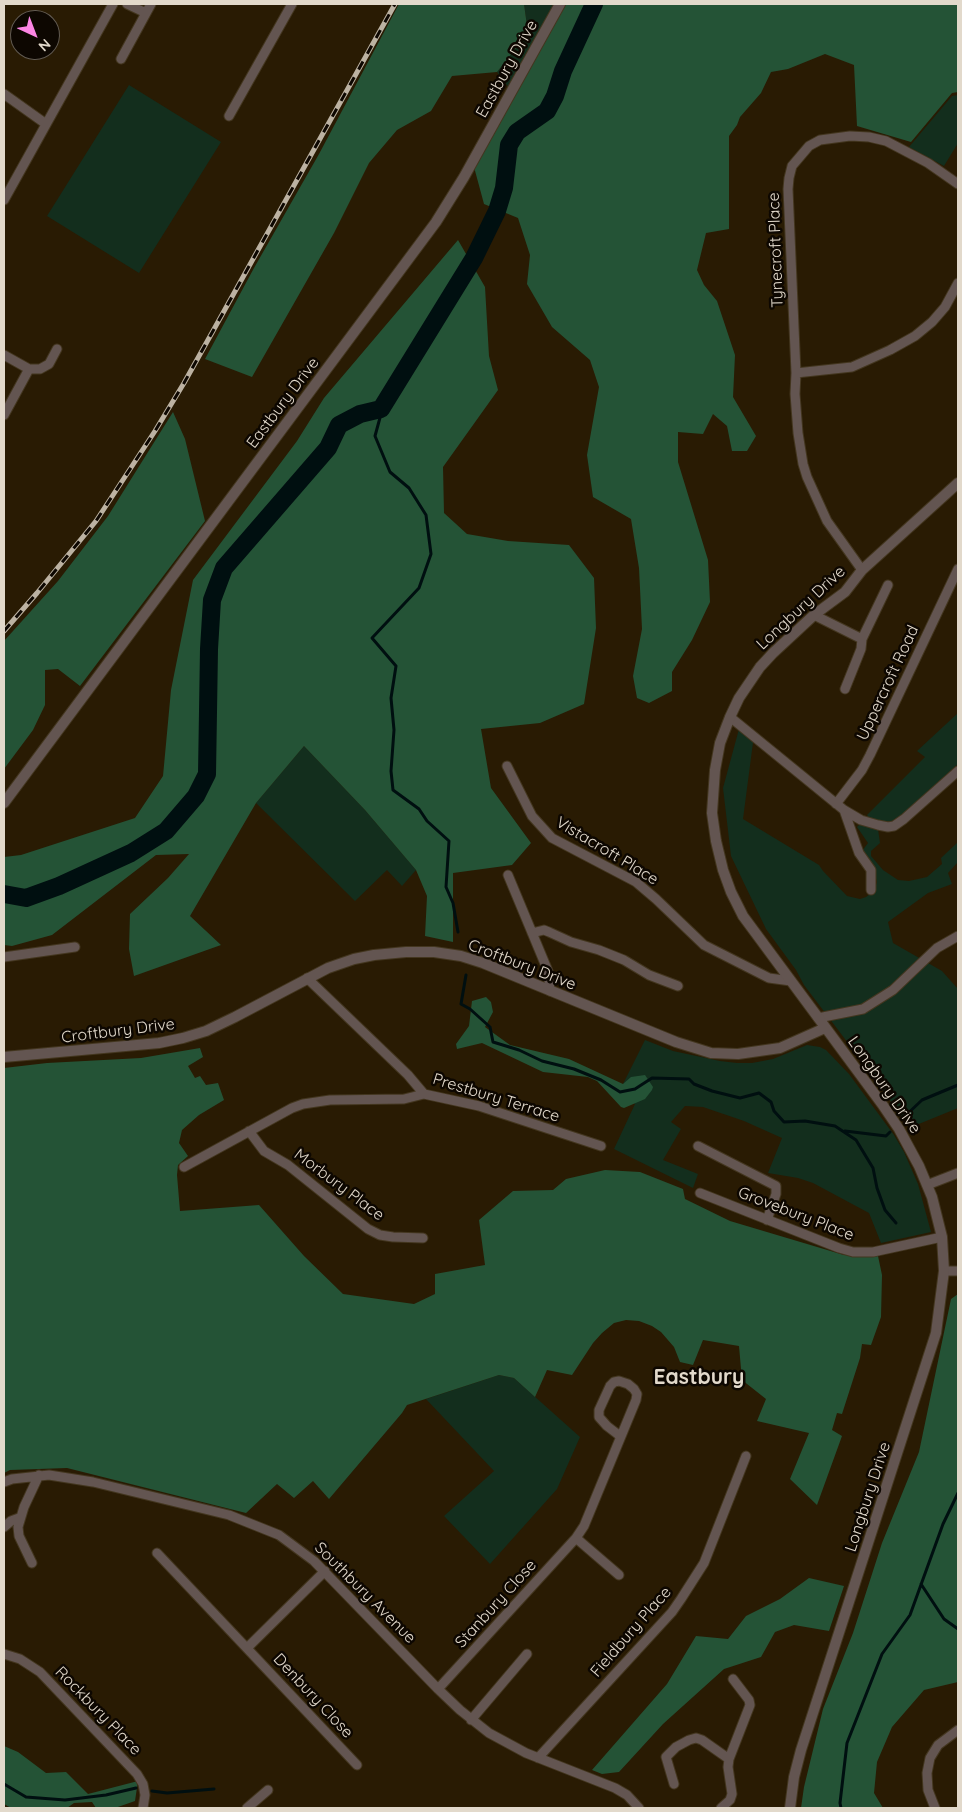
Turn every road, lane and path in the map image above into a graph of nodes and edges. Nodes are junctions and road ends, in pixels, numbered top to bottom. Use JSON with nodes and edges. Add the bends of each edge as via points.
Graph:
{"nodes":[{"id":1,"x":113,"y":4,"type":"edge"},
{"id":2,"x":127,"y":4,"type":"edge"},
{"id":3,"x":152,"y":4,"type":"edge"},
{"id":4,"x":292,"y":4,"type":"edge"},
{"id":5,"x":560,"y":4,"type":"edge"},
{"id":6,"x":146,"y":13,"type":"junction"},
{"id":7,"x":121,"y":59,"type":"dead end"},
{"id":8,"x":4,"y":94,"type":"edge"},
{"id":9,"x":229,"y":116,"type":"dead end"},
{"id":10,"x":46,"y":124,"type":"junction"},
{"id":11,"x":958,"y":184,"type":"edge"},
{"id":12,"x":4,"y":200,"type":"edge"},
{"id":13,"x":958,"y":283,"type":"edge"},
{"id":14,"x":57,"y":349,"type":"dead end"},
{"id":15,"x":4,"y":355,"type":"edge"},
{"id":16,"x":29,"y":369,"type":"junction"},
{"id":17,"x":796,"y":373,"type":"junction"},
{"id":18,"x":4,"y":414,"type":"edge"},
{"id":19,"x":958,"y":483,"type":"edge"},
{"id":20,"x":958,"y":569,"type":"edge"},
{"id":21,"x":862,"y":570,"type":"junction"},
{"id":22,"x":888,"y":585,"type":"dead end"},
{"id":23,"x":814,"y":614,"type":"junction"},
{"id":24,"x":862,"y":638,"type":"junction"},
{"id":25,"x":844,"y":689,"type":"dead end"},
{"id":26,"x":730,"y":717,"type":"junction"},
{"id":27,"x":507,"y":766,"type":"dead end"},
{"id":28,"x":958,"y":771,"type":"edge"},
{"id":29,"x":4,"y":803,"type":"edge"},
{"id":30,"x":836,"y":804,"type":"junction"},
{"id":31,"x":844,"y":810,"type":"junction"},
{"id":32,"x":508,"y":875,"type":"dead end"},
{"id":33,"x":872,"y":890,"type":"dead end"},
{"id":34,"x":532,"y":933,"type":"junction"},
{"id":35,"x":956,"y":937,"type":"edge"},
{"id":36,"x":75,"y":947,"type":"dead end"},
{"id":37,"x":4,"y":957,"type":"edge"},
{"id":38,"x":307,"y":978,"type":"junction"},
{"id":39,"x":791,"y":981,"type":"junction"},
{"id":40,"x":678,"y":986,"type":"dead end"},
{"id":41,"x":550,"y":991,"type":"junction"},
{"id":42,"x":818,"y":1018,"type":"junction"},
{"id":43,"x":825,"y":1028,"type":"junction"},
{"id":44,"x":4,"y":1058,"type":"edge"},
{"id":45,"x":424,"y":1094,"type":"junction"},
{"id":46,"x":249,"y":1132,"type":"junction"},
{"id":47,"x":601,"y":1146,"type":"dead end"},
{"id":48,"x":698,"y":1146,"type":"dead end"},
{"id":49,"x":184,"y":1167,"type":"dead end"},
{"id":50,"x":958,"y":1173,"type":"edge"},
{"id":51,"x":927,"y":1185,"type":"junction"},
{"id":52,"x":700,"y":1193,"type":"dead end"},
{"id":53,"x":767,"y":1220,"type":"junction"},
{"id":54,"x":942,"y":1237,"type":"junction"},
{"id":55,"x":423,"y":1238,"type":"dead end"},
{"id":56,"x":944,"y":1271,"type":"junction"},
{"id":57,"x":958,"y":1271,"type":"edge"},
{"id":58,"x":620,"y":1436,"type":"junction"},
{"id":59,"x":746,"y":1456,"type":"dead end"},
{"id":60,"x":39,"y":1475,"type":"junction"},
{"id":61,"x":4,"y":1482,"type":"edge"},
{"id":62,"x":20,"y":1518,"type":"junction"},
{"id":63,"x":4,"y":1526,"type":"edge"},
{"id":64,"x":576,"y":1538,"type":"junction"},
{"id":65,"x":157,"y":1552,"type":"dead end"},
{"id":66,"x":32,"y":1563,"type":"dead end"},
{"id":67,"x":325,"y":1571,"type":"junction"},
{"id":68,"x":619,"y":1575,"type":"dead end"},
{"id":69,"x":247,"y":1648,"type":"junction"},
{"id":70,"x":4,"y":1654,"type":"edge"},
{"id":71,"x":528,"y":1654,"type":"dead end"},
{"id":72,"x":732,"y":1679,"type":"dead end"},
{"id":73,"x":438,"y":1689,"type":"junction"},
{"id":74,"x":471,"y":1720,"type":"junction"},
{"id":75,"x":958,"y":1730,"type":"edge"},
{"id":76,"x":538,"y":1758,"type":"junction"},
{"id":77,"x":729,"y":1759,"type":"junction"},
{"id":78,"x":357,"y":1764,"type":"dead end"},
{"id":79,"x":674,"y":1784,"type":"dead end"},
{"id":80,"x":268,"y":1790,"type":"dead end"},
{"id":81,"x":143,"y":1808,"type":"edge"},
{"id":82,"x":247,"y":1808,"type":"edge"},
{"id":83,"x":639,"y":1808,"type":"edge"},
{"id":84,"x":721,"y":1808,"type":"edge"},
{"id":85,"x":790,"y":1808,"type":"edge"},
{"id":86,"x":935,"y":1808,"type":"edge"}],
"edges":[{"from":1,"to":10,"type":"street"},
{"from":2,"to":6,"type":"street"},
{"from":3,"to":6,"type":"street"},
{"from":4,"to":9,"type":"street"},
{"from":5,"to":29,"type":"street","name":"Eastbury Drive","via":[[436,222]]},
{"from":6,"to":7,"type":"street"},
{"from":8,"to":10,"type":"street"},
{"from":10,"to":12,"type":"street"},
{"from":11,"to":17,"type":"street","name":"Tynecroft Place","via":[[886,141],[850,136],[820,140],[800,155],[792,166],[788,189]]},
{"from":13,"to":17,"type":"street","via":[[946,307],[932,322],[890,350],[852,367]]},
{"from":14,"to":16,"type":"street","via":[[45,368]]},
{"from":15,"to":16,"type":"street"},
{"from":16,"to":18,"type":"street"},
{"from":17,"to":21,"type":"street","name":"Tynecroft Place","via":[[798,434],[807,477],[826,521]]},
{"from":19,"to":21,"type":"street","name":"Longbury Drive"},
{"from":20,"to":30,"type":"street","name":"Uppercroft Road","via":[[870,755]]},
{"from":21,"to":23,"type":"street","name":"Longbury Drive","via":[[845,592]]},
{"from":22,"to":24,"type":"street"},
{"from":23,"to":24,"type":"street"},
{"from":23,"to":26,"type":"street","name":"Longbury Drive","via":[[760,667]]},
{"from":24,"to":25,"type":"street"},
{"from":26,"to":30,"type":"street"},
{"from":26,"to":39,"type":"street","name":"Longbury Drive","via":[[720,743],[715,770],[712,813],[716,841],[723,870],[743,916]]},
{"from":27,"to":39,"type":"street","name":"Vistacroft Place","via":[[532,816],[552,838],[640,885],[704,945],[769,978]]},
{"from":28,"to":31,"type":"street","via":[[894,826],[861,820]]},
{"from":30,"to":31,"type":"street"},
{"from":31,"to":33,"type":"street","via":[[858,853],[871,870]]},
{"from":32,"to":34,"type":"street"},
{"from":34,"to":40,"type":"street","via":[[544,930],[629,962],[649,975]]},
{"from":34,"to":41,"type":"street","via":[[548,971]]},
{"from":35,"to":42,"type":"street","via":[[937,948],[892,990],[863,1009]]},
{"from":36,"to":37,"type":"street"},
{"from":38,"to":41,"type":"street","name":"Croftbury Drive","via":[[354,959],[434,952],[483,963]]},
{"from":38,"to":44,"type":"street","name":"Croftbury Drive","via":[[235,1017],[183,1038]]},
{"from":38,"to":45,"type":"street","name":"Prestbury Terrace"},
{"from":39,"to":42,"type":"street","name":"Longbury Drive"},
{"from":41,"to":43,"type":"street","name":"Croftbury Drive","via":[[711,1053],[738,1054],[780,1048]]},
{"from":42,"to":43,"type":"street","name":"Longbury Drive"},
{"from":43,"to":51,"type":"street","name":"Longbury Drive","via":[[882,1104],[912,1152]]},
{"from":45,"to":46,"type":"street","via":[[404,1099],[316,1101],[292,1108]]},
{"from":45,"to":47,"type":"street","name":"Prestbury Terrace","via":[[479,1106]]},
{"from":46,"to":49,"type":"street"},
{"from":46,"to":55,"type":"street","name":"Morbury Place","via":[[264,1151],[288,1165],[368,1229],[394,1237]]},
{"from":48,"to":53,"type":"street","via":[[776,1186]]},
{"from":50,"to":51,"type":"street"},
{"from":51,"to":54,"type":"street","name":"Longbury Drive"},
{"from":52,"to":53,"type":"street","name":"Grovebury Place"},
{"from":53,"to":54,"type":"street","name":"Grovebury Place","via":[[839,1248],[862,1253]]},
{"from":54,"to":56,"type":"street","name":"Longbury Drive"},
{"from":56,"to":57,"type":"street"},
{"from":56,"to":85,"type":"street","name":"Longbury Drive","via":[[931,1353],[801,1750]]},
{"from":58,"to":58,"type":"street","name":"Stanbury Close","via":[[637,1394],[628,1384],[614,1382],[599,1410],[599,1417]]},
{"from":58,"to":64,"type":"street","name":"Stanbury Close","via":[[590,1515]]},
{"from":59,"to":76,"type":"street","name":"Fieldbury Place","via":[[704,1563],[681,1600]]},
{"from":60,"to":61,"type":"street","name":"Southbury Avenue"},
{"from":60,"to":62,"type":"street"},
{"from":60,"to":67,"type":"street","name":"Southbury Avenue","via":[[93,1482],[229,1515],[279,1536]]},
{"from":62,"to":63,"type":"street"},
{"from":62,"to":66,"type":"street","via":[[19,1536]]},
{"from":64,"to":68,"type":"street"},
{"from":64,"to":73,"type":"street","name":"Stanbury Close"},
{"from":65,"to":69,"type":"street","name":"Denbury Close"},
{"from":67,"to":69,"type":"street"},
{"from":67,"to":73,"type":"street","name":"Southbury Avenue"},
{"from":69,"to":78,"type":"street","name":"Denbury Close"},
{"from":70,"to":81,"type":"street","name":"Rockbury Place","via":[[20,1659],[40,1672],[137,1774],[145,1795]]},
{"from":71,"to":74,"type":"street"},
{"from":72,"to":77,"type":"street","via":[[750,1705]]},
{"from":73,"to":74,"type":"street","name":"Southbury Avenue"},
{"from":74,"to":76,"type":"street","name":"Southbury Avenue"},
{"from":75,"to":86,"type":"street","via":[[938,1745],[930,1758],[928,1790]]},
{"from":76,"to":83,"type":"street","name":"Southbury Avenue","via":[[615,1788]]},
{"from":77,"to":79,"type":"street","via":[[702,1740],[689,1740],[666,1757]]},
{"from":77,"to":84,"type":"street","via":[[732,1794]]},
{"from":80,"to":82,"type":"street"}]}
